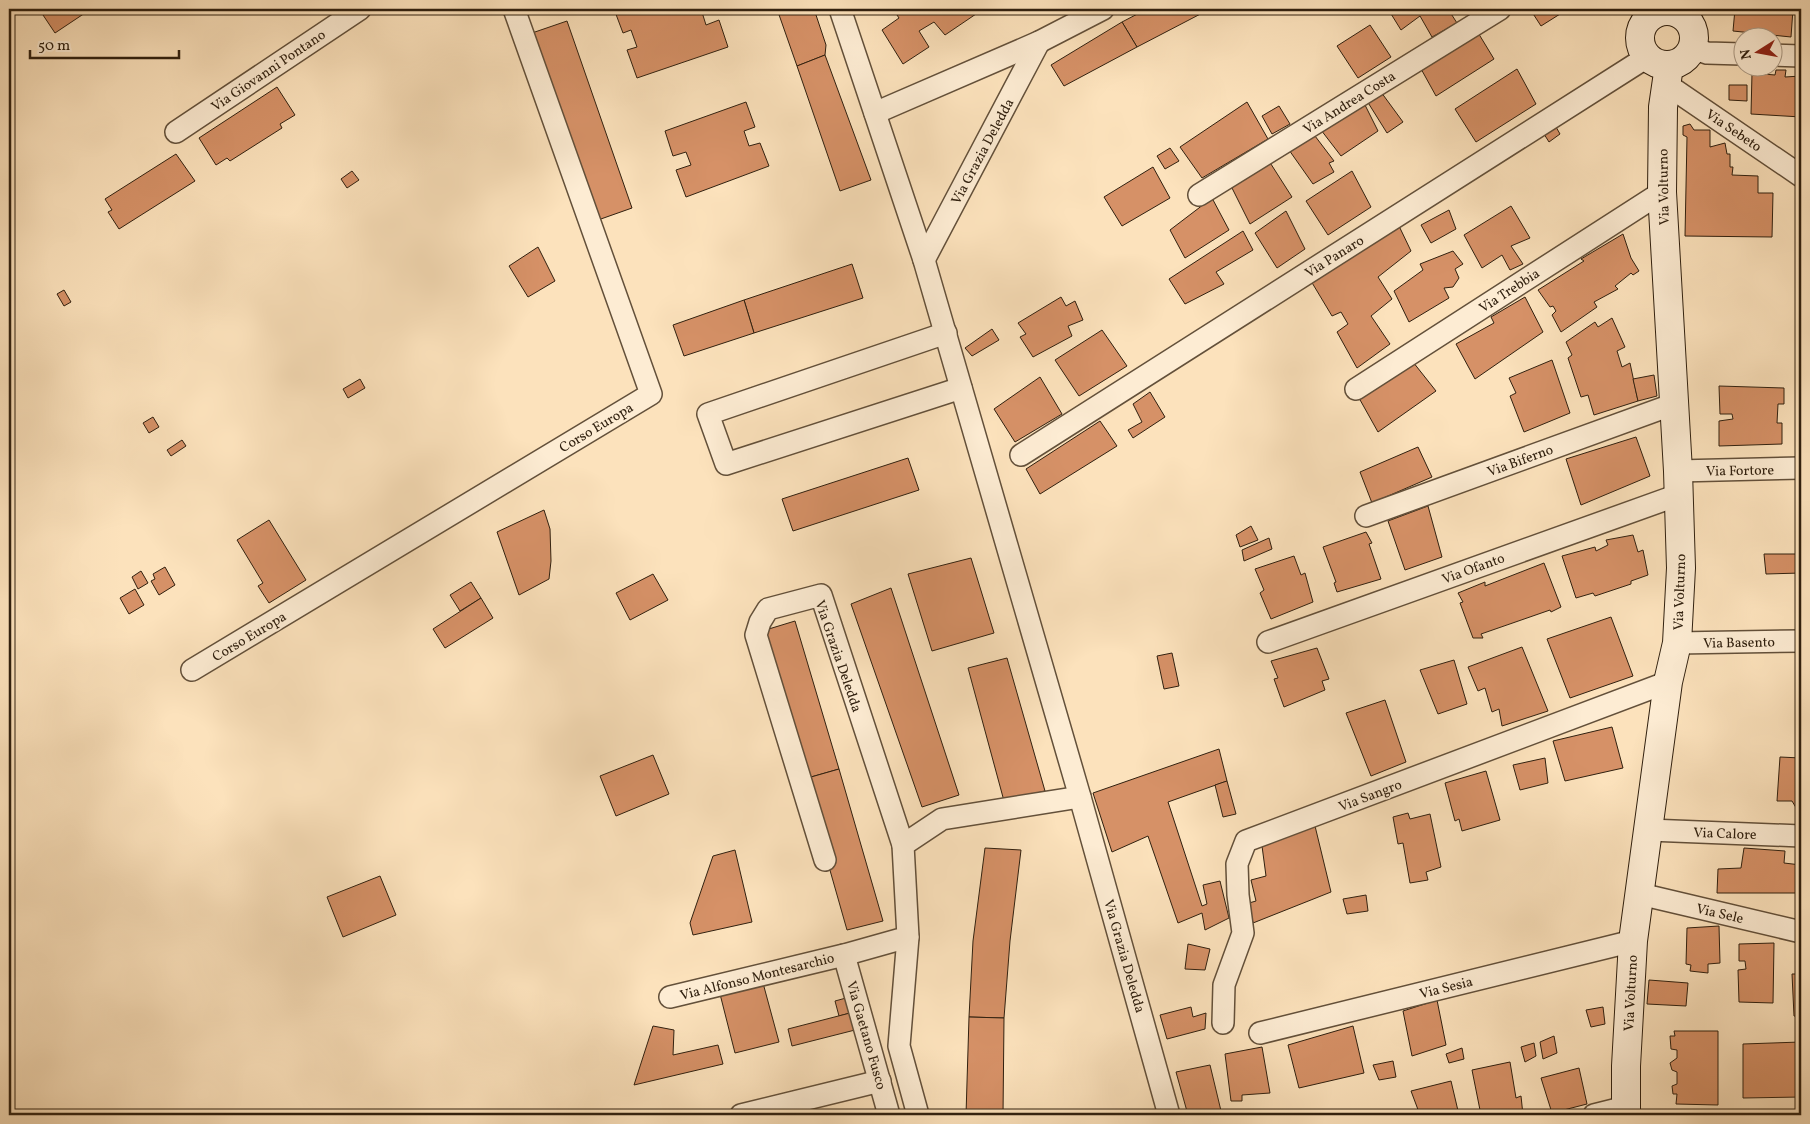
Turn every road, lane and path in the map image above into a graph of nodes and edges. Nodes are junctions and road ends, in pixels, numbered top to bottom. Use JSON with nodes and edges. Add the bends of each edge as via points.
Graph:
{"nodes":[{"id":1,"x":360,"y":9,"type":"edge"},
{"id":2,"x":840,"y":9,"type":"edge"},
{"id":3,"x":1103,"y":9,"type":"edge"},
{"id":4,"x":1500,"y":9,"type":"edge"},
{"id":5,"x":520,"y":10,"type":"edge"},
{"id":6,"x":1663,"y":12,"type":"edge"},
{"id":7,"x":1039,"y":42,"type":"junction"},
{"id":8,"x":1692,"y":48,"type":"junction"},
{"id":9,"x":1732,"y":54,"type":"edge"},
{"id":10,"x":1782,"y":55,"type":"edge"},
{"id":11,"x":1801,"y":56,"type":"edge"},
{"id":12,"x":1660,"y":69,"type":"junction"},
{"id":13,"x":875,"y":113,"type":"junction"},
{"id":14,"x":176,"y":132,"type":"dead end"},
{"id":15,"x":1801,"y":176,"type":"edge"},
{"id":16,"x":1662,"y":192,"type":"junction"},
{"id":17,"x":1199,"y":195,"type":"dead end"},
{"id":18,"x":924,"y":260,"type":"junction"},
{"id":19,"x":946,"y":333,"type":"junction"},
{"id":20,"x":961,"y":388,"type":"junction"},
{"id":21,"x":1356,"y":389,"type":"dead end"},
{"id":22,"x":1674,"y":404,"type":"junction"},
{"id":23,"x":1021,"y":455,"type":"dead end"},
{"id":24,"x":1801,"y":468,"type":"edge"},
{"id":25,"x":1678,"y":483,"type":"junction"},
{"id":26,"x":1366,"y":516,"type":"dead end"},
{"id":27,"x":1801,"y":641,"type":"edge"},
{"id":28,"x":1268,"y":642,"type":"dead end"},
{"id":29,"x":1677,"y":643,"type":"junction"},
{"id":30,"x":192,"y":670,"type":"dead end"},
{"id":31,"x":1668,"y":682,"type":"junction"},
{"id":32,"x":1080,"y":798,"type":"junction"},
{"id":33,"x":1649,"y":830,"type":"junction"},
{"id":34,"x":1801,"y":836,"type":"edge"},
{"id":35,"x":903,"y":845,"type":"junction"},
{"id":36,"x":825,"y":860,"type":"dead end"},
{"id":37,"x":1640,"y":894,"type":"junction"},
{"id":38,"x":1801,"y":932,"type":"edge"},
{"id":39,"x":908,"y":938,"type":"junction"},
{"id":40,"x":1633,"y":941,"type":"junction"},
{"id":41,"x":844,"y":955,"type":"junction"},
{"id":42,"x":670,"y":997,"type":"dead end"},
{"id":43,"x":1223,"y":1023,"type":"dead end"},
{"id":44,"x":1260,"y":1033,"type":"dead end"},
{"id":45,"x":880,"y":1081,"type":"junction"},
{"id":46,"x":1626,"y":1111,"type":"edge"},
{"id":47,"x":741,"y":1115,"type":"edge"},
{"id":48,"x":889,"y":1115,"type":"edge"},
{"id":49,"x":918,"y":1115,"type":"edge"},
{"id":50,"x":1169,"y":1115,"type":"edge"},
{"id":51,"x":1594,"y":1115,"type":"edge"}],
"edges":[{"from":1,"to":14,"type":"street","name":"Via Giovanni Pontano"},
{"from":2,"to":13,"type":"street","name":"Via Grazia Deledda"},
{"from":3,"to":7,"type":"street"},
{"from":4,"to":17,"type":"street","name":"Via Andrea Costa"},
{"from":5,"to":30,"type":"street","name":"Corso Europa","via":[[651,394]]},
{"from":6,"to":8,"type":"street","via":[[1690,24],[1694,40]]},
{"from":6,"to":12,"type":"street","via":[[1645,22],[1640,40],[1642,49]]},
{"from":7,"to":13,"type":"street"},
{"from":7,"to":18,"type":"street","name":"Via Grazia Deledda"},
{"from":8,"to":9,"type":"street","via":[[1707,53]]},
{"from":8,"to":12,"type":"street","via":[[1683,60]]},
{"from":10,"to":11,"type":"street"},
{"from":12,"to":15,"type":"street","name":"Via Sebeto"},
{"from":12,"to":16,"type":"street","name":"Via Volturno"},
{"from":12,"to":23,"type":"street","name":"Via Panaro"},
{"from":13,"to":18,"type":"street","name":"Via Grazia Deledda"},
{"from":16,"to":21,"type":"street","name":"Via Trebbia"},
{"from":16,"to":22,"type":"street","name":"Via Volturno"},
{"from":18,"to":19,"type":"street","name":"Via Grazia Deledda"},
{"from":19,"to":20,"type":"street","name":"Via Grazia Deledda"},
{"from":19,"to":20,"type":"street","via":[[708,414],[726,464]]},
{"from":20,"to":32,"type":"street","name":"Via Grazia Deledda"},
{"from":22,"to":25,"type":"street","name":"Via Volturno"},
{"from":22,"to":26,"type":"street","name":"Via Biferno"},
{"from":24,"to":25,"type":"street","name":"Via Fortore"},
{"from":25,"to":28,"type":"street","name":"Via Ofanto"},
{"from":25,"to":29,"type":"street","name":"Via Volturno","via":[[1681,568]]},
{"from":27,"to":29,"type":"street","name":"Via Basento"},
{"from":29,"to":31,"type":"street","name":"Via Volturno"},
{"from":31,"to":33,"type":"street","name":"Via Volturno"},
{"from":31,"to":43,"type":"street","name":"Via Sangro","via":[[1246,842],[1237,864],[1242,933],[1224,986]]},
{"from":32,"to":35,"type":"street","via":[[942,819]]},
{"from":32,"to":50,"type":"street","name":"Via Grazia Deledda"},
{"from":33,"to":34,"type":"street","name":"Via Calore"},
{"from":33,"to":37,"type":"street","name":"Via Volturno"},
{"from":35,"to":36,"type":"street","name":"Via Grazia Deledda","via":[[821,595],[768,609],[756,635]]},
{"from":35,"to":39,"type":"street","name":"Via Grazia Deledda"},
{"from":37,"to":38,"type":"street","name":"Via Sele"},
{"from":37,"to":40,"type":"street","name":"Via Volturno"},
{"from":39,"to":41,"type":"street"},
{"from":39,"to":49,"type":"street","name":"Via Grazia Deledda","via":[[899,1046]]},
{"from":40,"to":44,"type":"street","name":"Via Sesia"},
{"from":40,"to":46,"type":"street","name":"Via Volturno"},
{"from":41,"to":42,"type":"street","name":"Via Alfonso Montesarchio"},
{"from":41,"to":45,"type":"street","name":"Via Gaetano Fusco"},
{"from":45,"to":47,"type":"street"},
{"from":45,"to":48,"type":"street","name":"Via Gaetano Fusco"},
{"from":46,"to":51,"type":"street"}]}
